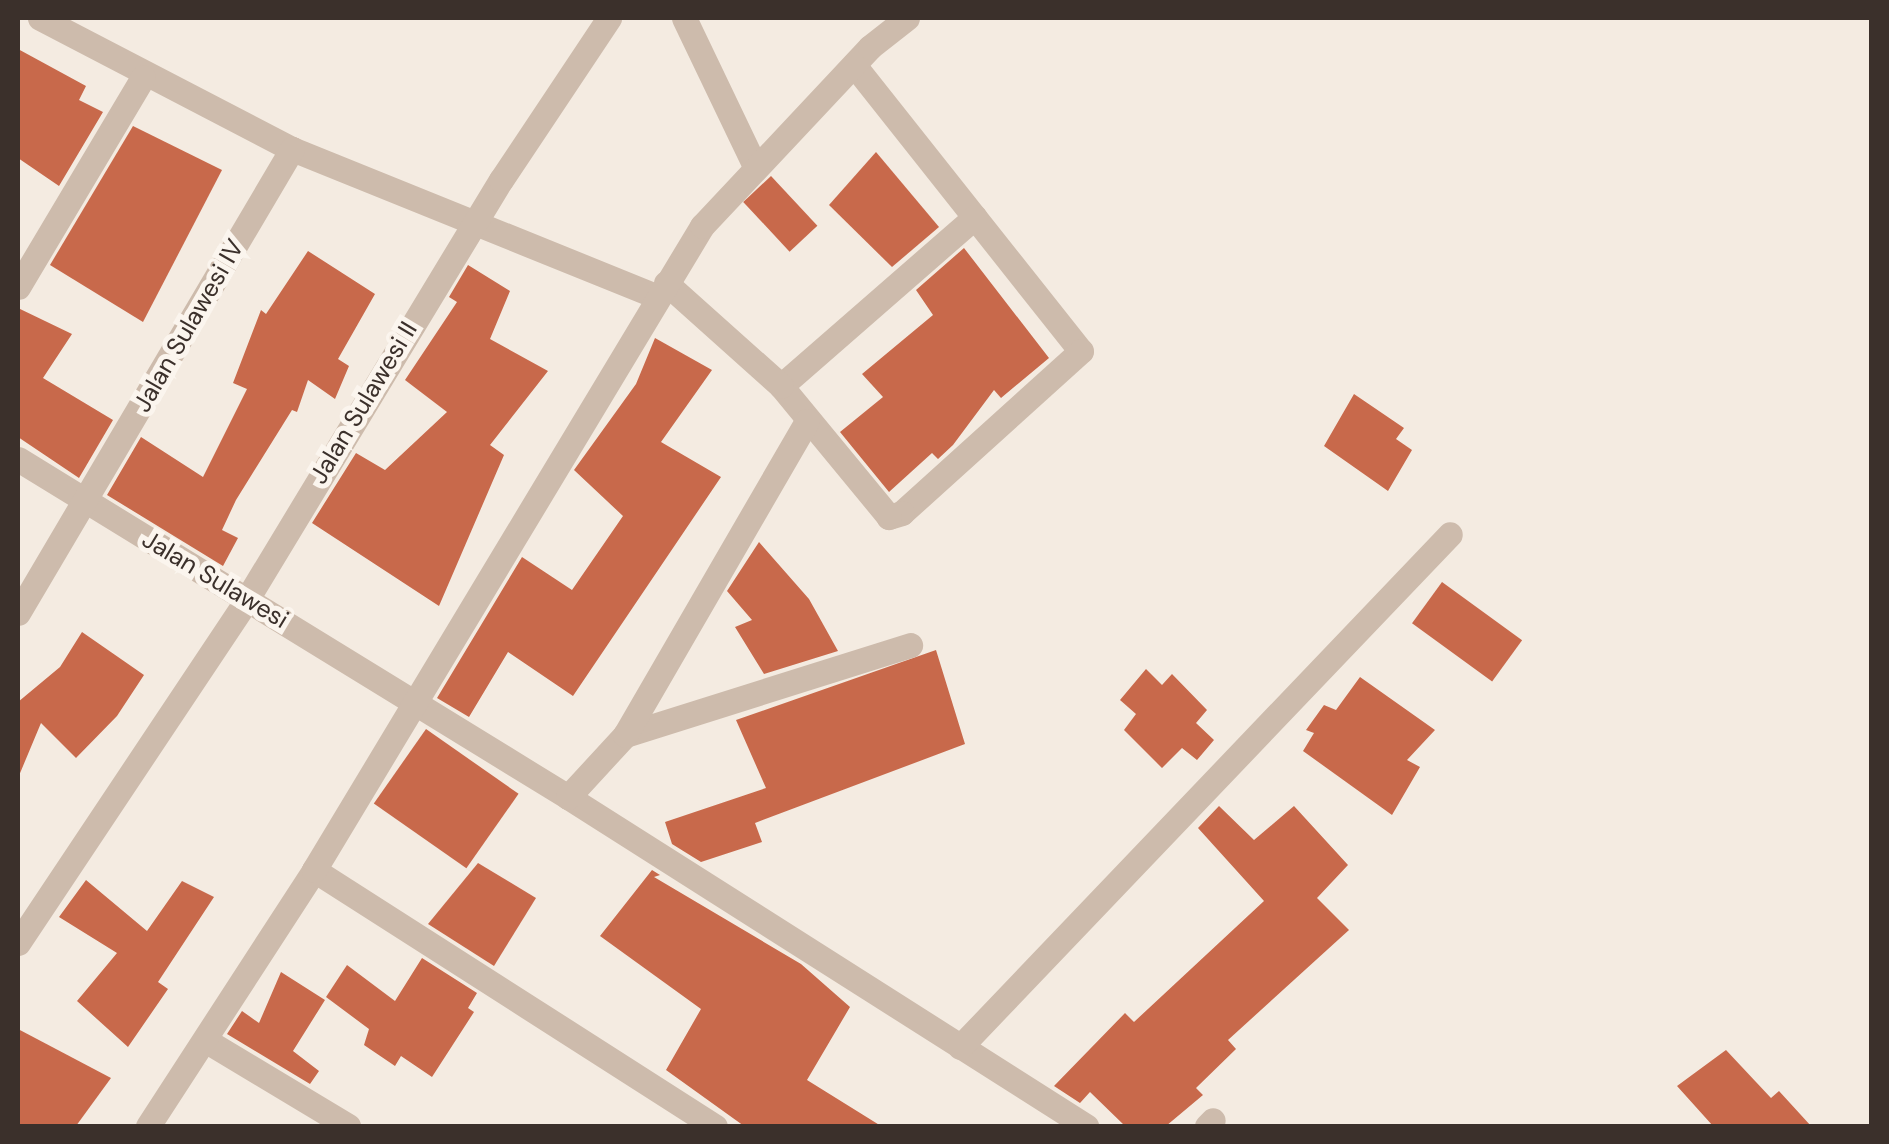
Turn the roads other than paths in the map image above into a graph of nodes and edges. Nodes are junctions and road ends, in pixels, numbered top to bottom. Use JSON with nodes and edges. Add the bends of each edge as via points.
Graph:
{"nodes":[{"id":1,"x":40,"y":18,"type":"edge"},
{"id":2,"x":608,"y":18,"type":"edge"},
{"id":3,"x":684,"y":18,"type":"edge"},
{"id":4,"x":891,"y":23,"type":"edge"},
{"id":5,"x":854,"y":64,"type":"junction"},
{"id":6,"x":143,"y":77,"type":"junction"},
{"id":7,"x":292,"y":149,"type":"junction"},
{"id":8,"x":755,"y":166,"type":"junction"},
{"id":9,"x":481,"y":214,"type":"junction"},
{"id":10,"x":974,"y":216,"type":"junction"},
{"id":11,"x":18,"y":286,"type":"edge"},
{"id":12,"x":661,"y":290,"type":"junction"},
{"id":13,"x":781,"y":386,"type":"junction"},
{"id":14,"x":807,"y":422,"type":"junction"},
{"id":15,"x":18,"y":460,"type":"edge"},
{"id":16,"x":87,"y":503,"type":"junction"},
{"id":17,"x":1450,"y":534,"type":"dead end"},
{"id":18,"x":248,"y":599,"type":"junction"},
{"id":19,"x":18,"y":613,"type":"edge"},
{"id":20,"x":910,"y":645,"type":"dead end"},
{"id":21,"x":412,"y":702,"type":"junction"},
{"id":22,"x":624,"y":735,"type":"junction"},
{"id":23,"x":568,"y":797,"type":"junction"},
{"id":24,"x":314,"y":870,"type":"junction"},
{"id":25,"x":18,"y":942,"type":"edge"},
{"id":26,"x":204,"y":1040,"type":"junction"},
{"id":27,"x":960,"y":1047,"type":"junction"},
{"id":28,"x":148,"y":1126,"type":"edge"},
{"id":29,"x":348,"y":1126,"type":"edge"},
{"id":30,"x":715,"y":1126,"type":"edge"},
{"id":31,"x":1086,"y":1126,"type":"edge"}],
"edges":[{"from":1,"to":6,"type":"street"},
{"from":2,"to":9,"type":"street","name":"Jalan Sulawesi II"},
{"from":3,"to":8,"type":"street"},
{"from":4,"to":5,"type":"street"},
{"from":5,"to":8,"type":"street"},
{"from":5,"to":10,"type":"street"},
{"from":6,"to":7,"type":"street"},
{"from":6,"to":11,"type":"street"},
{"from":7,"to":9,"type":"street"},
{"from":7,"to":16,"type":"street","name":"Jalan Sulawesi IV"},
{"from":8,"to":12,"type":"street","via":[[702,226]]},
{"from":9,"to":12,"type":"street"},
{"from":9,"to":18,"type":"street","name":"Jalan Sulawesi II"},
{"from":10,"to":13,"type":"street"},
{"from":10,"to":14,"type":"street","via":[[1081,354],[893,518],[878,510]]},
{"from":12,"to":13,"type":"street"},
{"from":12,"to":21,"type":"street"},
{"from":13,"to":14,"type":"street"},
{"from":14,"to":22,"type":"street"},
{"from":15,"to":16,"type":"street","name":"Jalan Sulawesi"},
{"from":16,"to":18,"type":"street","name":"Jalan Sulawesi"},
{"from":16,"to":19,"type":"street","name":"Jalan Sulawesi IV"},
{"from":17,"to":27,"type":"street"},
{"from":18,"to":21,"type":"street","name":"Jalan Sulawesi"},
{"from":18,"to":25,"type":"street","name":"Jalan Sulawesi II"},
{"from":20,"to":22,"type":"street"},
{"from":21,"to":23,"type":"street","name":"Jalan Sulawesi"},
{"from":21,"to":24,"type":"street"},
{"from":22,"to":23,"type":"street"},
{"from":23,"to":27,"type":"street","name":"Jalan Sulawesi"},
{"from":24,"to":26,"type":"street"},
{"from":24,"to":30,"type":"street"},
{"from":26,"to":28,"type":"street"},
{"from":26,"to":29,"type":"street"},
{"from":27,"to":31,"type":"street","name":"Jalan Sulawesi"}]}
